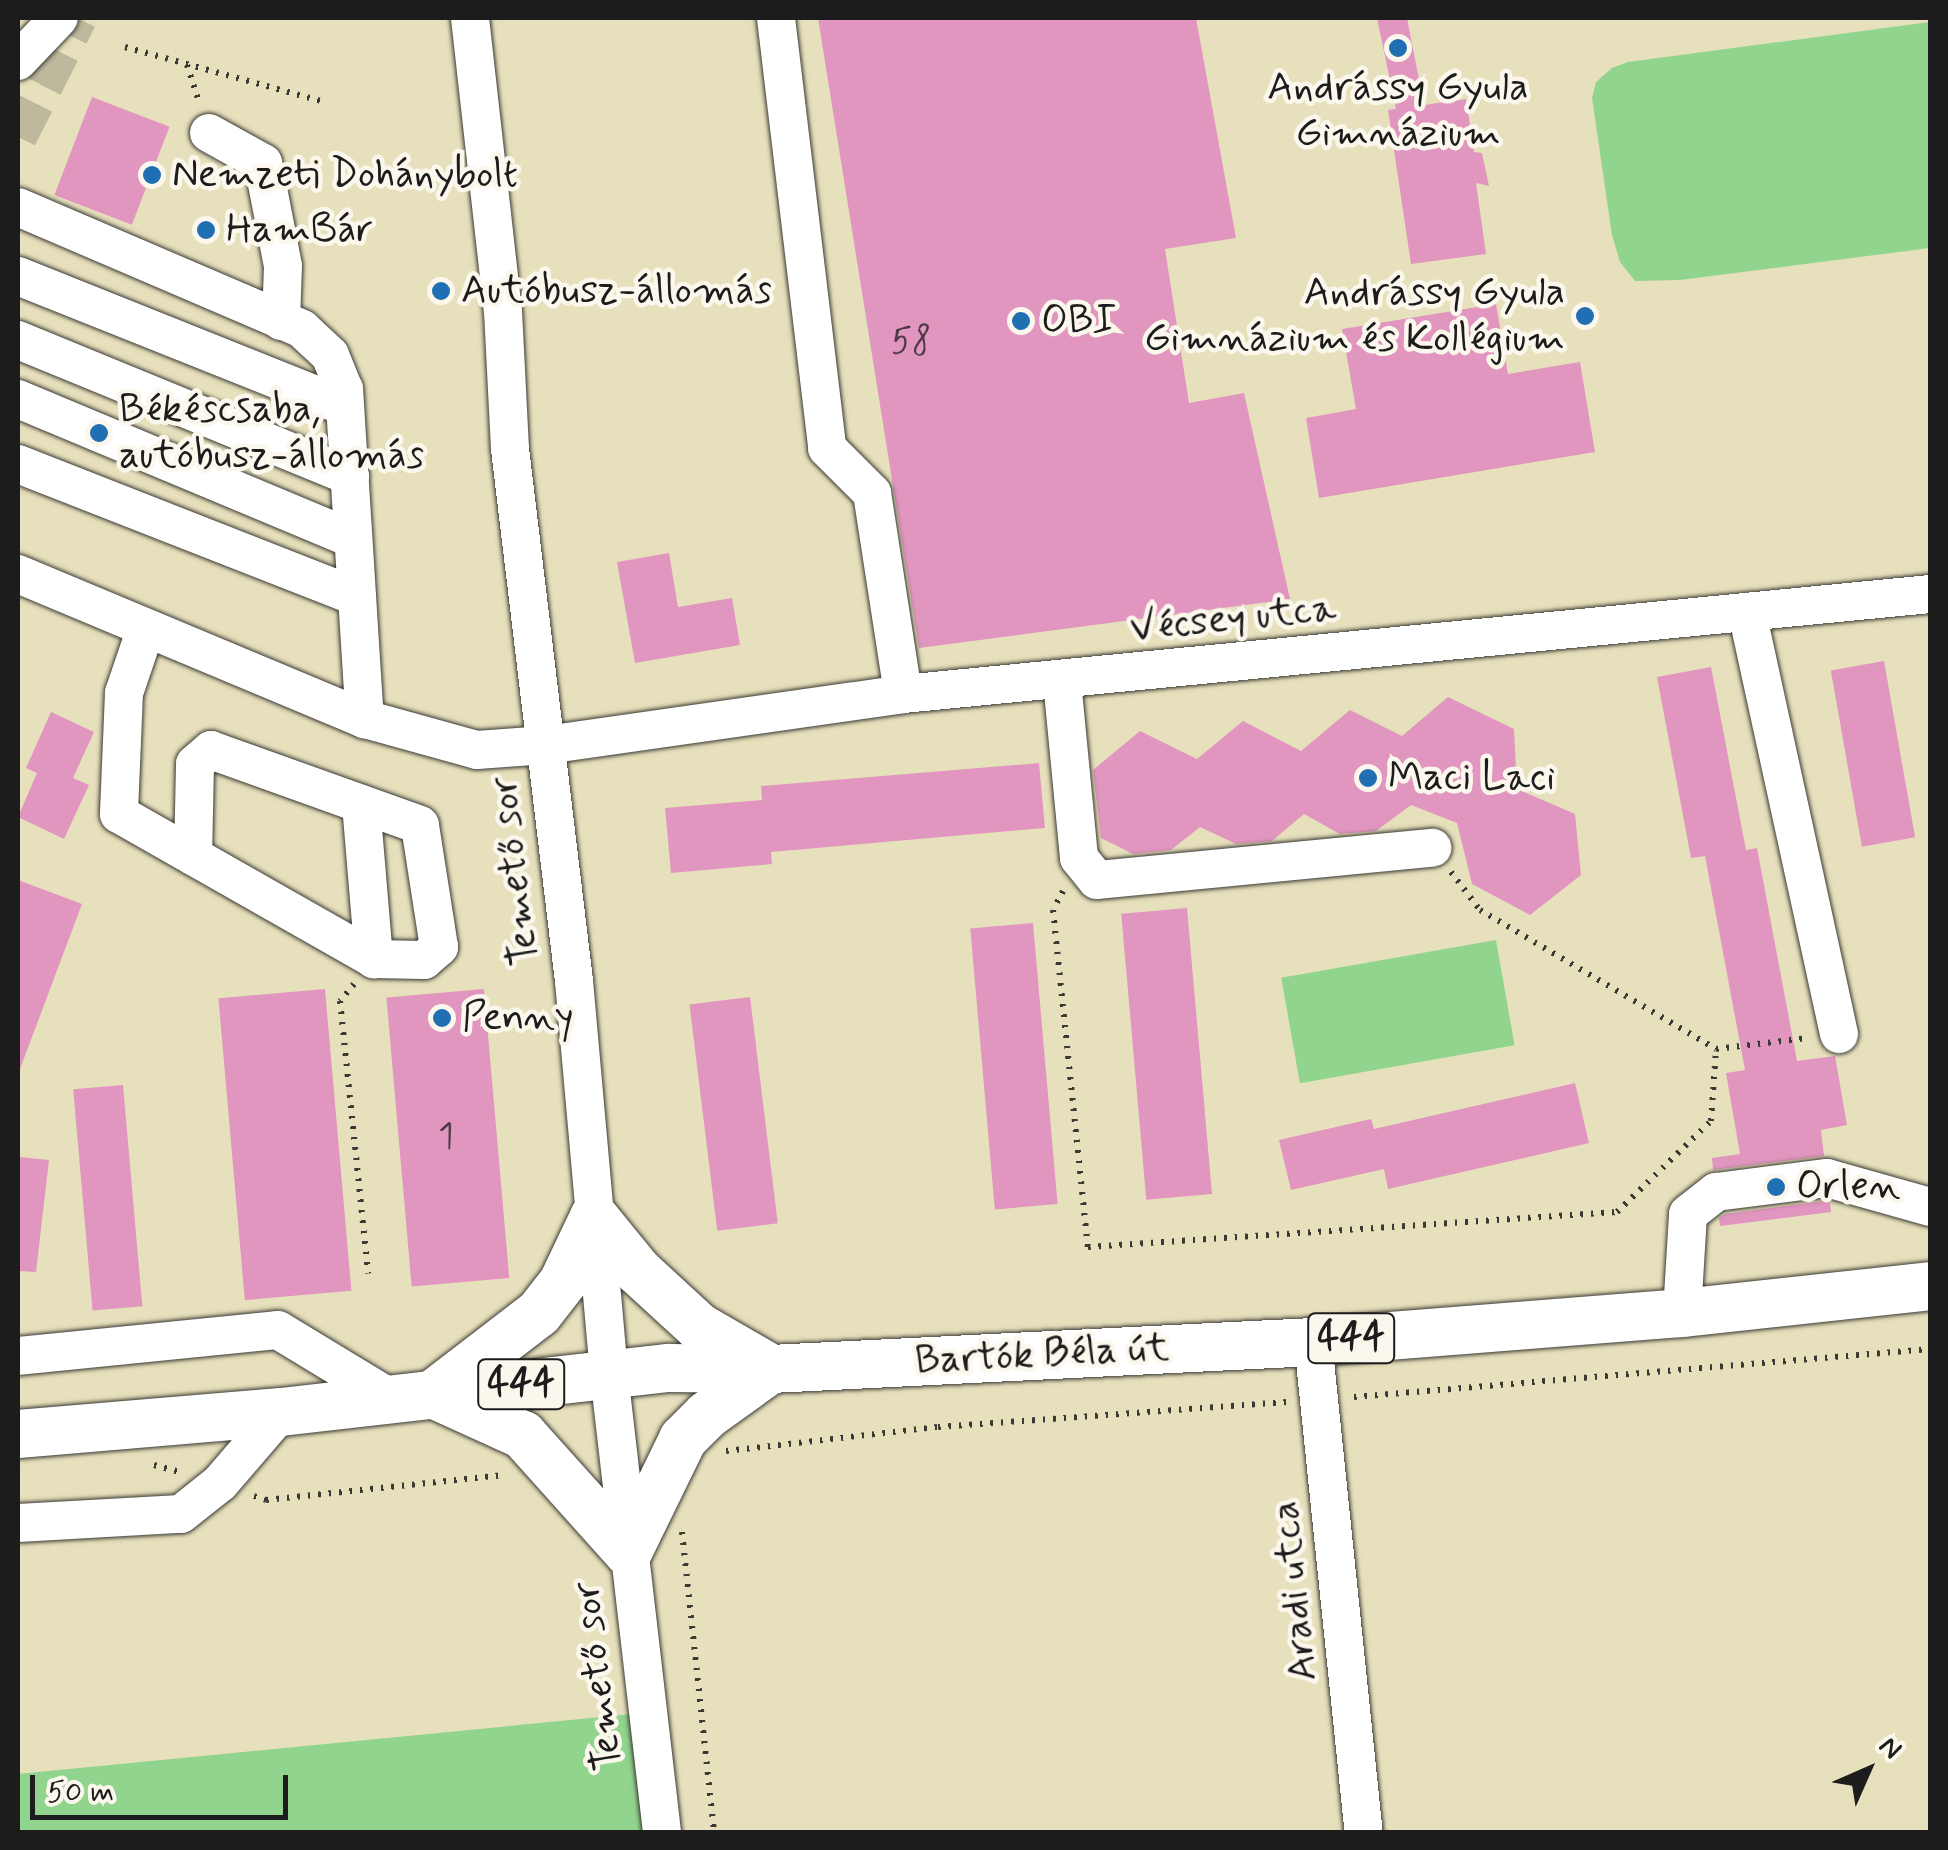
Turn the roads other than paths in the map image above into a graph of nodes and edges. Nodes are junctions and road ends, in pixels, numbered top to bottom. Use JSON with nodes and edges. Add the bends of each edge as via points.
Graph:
{"nodes":[{"id":1,"x":58,"y":18,"type":"edge"},
{"id":2,"x":776,"y":18,"type":"edge"},
{"id":3,"x":471,"y":24,"type":"edge"},
{"id":4,"x":18,"y":60,"type":"edge"},
{"id":5,"x":209,"y":133,"type":"dead end"},
{"id":6,"x":18,"y":207,"type":"edge"},
{"id":7,"x":18,"y":276,"type":"edge"},
{"id":8,"x":281,"y":321,"type":"junction"},
{"id":9,"x":18,"y":340,"type":"edge"},
{"id":10,"x":18,"y":399,"type":"edge"},
{"id":11,"x":345,"y":407,"type":"junction"},
{"id":12,"x":18,"y":464,"type":"edge"},
{"id":13,"x":350,"y":476,"type":"junction"},
{"id":14,"x":354,"y":539,"type":"junction"},
{"id":15,"x":18,"y":574,"type":"edge"},
{"id":16,"x":1930,"y":594,"type":"edge"},
{"id":17,"x":357,"y":597,"type":"junction"},
{"id":18,"x":1747,"y":612,"type":"junction"},
{"id":19,"x":146,"y":628,"type":"junction"},
{"id":20,"x":1062,"y":681,"type":"junction"},
{"id":21,"x":903,"y":694,"type":"junction"},
{"id":22,"x":365,"y":719,"type":"junction"},
{"id":23,"x":546,"y":745,"type":"junction"},
{"id":24,"x":361,"y":804,"type":"junction"},
{"id":25,"x":1432,"y":848,"type":"road end"},
{"id":26,"x":193,"y":856,"type":"junction"},
{"id":27,"x":374,"y":960,"type":"junction"},
{"id":28,"x":1839,"y":1034,"type":"road end"},
{"id":29,"x":1930,"y":1206,"type":"edge"},
{"id":30,"x":594,"y":1217,"type":"junction"},
{"id":31,"x":1930,"y":1286,"type":"edge"},
{"id":32,"x":1682,"y":1313,"type":"junction"},
{"id":33,"x":1314,"y":1342,"type":"junction"},
{"id":34,"x":18,"y":1356,"type":"edge"},
{"id":35,"x":770,"y":1369,"type":"junction"},
{"id":36,"x":609,"y":1374,"type":"junction"},
{"id":37,"x":412,"y":1396,"type":"junction"},
{"id":38,"x":281,"y":1412,"type":"junction"},
{"id":39,"x":18,"y":1434,"type":"edge"},
{"id":40,"x":18,"y":1523,"type":"edge"},
{"id":41,"x":628,"y":1552,"type":"junction"},
{"id":42,"x":662,"y":1832,"type":"edge"},
{"id":43,"x":1364,"y":1832,"type":"edge"}],
"edges":[{"from":1,"to":4,"type":"street"},
{"from":2,"to":21,"type":"street","via":[[826,448],[872,493]]},
{"from":3,"to":23,"type":"street","name":"Temető sor","via":[[510,449]]},
{"from":5,"to":8,"type":"street","via":[[263,163],[283,266]]},
{"from":6,"to":8,"type":"street"},
{"from":7,"to":11,"type":"street"},
{"from":8,"to":11,"type":"street","via":[[330,355]]},
{"from":9,"to":13,"type":"street"},
{"from":10,"to":14,"type":"street"},
{"from":11,"to":13,"type":"street"},
{"from":12,"to":17,"type":"street"},
{"from":13,"to":14,"type":"street"},
{"from":14,"to":17,"type":"street"},
{"from":15,"to":19,"type":"street","name":"Vécsey utca"},
{"from":16,"to":18,"type":"street","name":"Vécsey utca"},
{"from":17,"to":22,"type":"street"},
{"from":18,"to":20,"type":"street","name":"Vécsey utca"},
{"from":18,"to":28,"type":"street"},
{"from":19,"to":22,"type":"street","name":"Vécsey utca"},
{"from":19,"to":26,"type":"street","via":[[124,694],[119,814]]},
{"from":20,"to":21,"type":"street","name":"Vécsey utca"},
{"from":20,"to":25,"type":"street","via":[[1079,858],[1097,880]]},
{"from":21,"to":23,"type":"street","name":"Vécsey utca"},
{"from":22,"to":23,"type":"street","name":"Vécsey utca","via":[[477,750]]},
{"from":23,"to":30,"type":"street","name":"Temető sor"},
{"from":24,"to":26,"type":"street","via":[[210,750],[196,764]]},
{"from":24,"to":27,"type":"street"},
{"from":24,"to":27,"type":"street","via":[[420,825],[439,947],[424,960]]},
{"from":26,"to":27,"type":"street"},
{"from":29,"to":32,"type":"street","via":[[1827,1178],[1716,1192],[1688,1214]]},
{"from":30,"to":35,"type":"main road","via":[[638,1271],[699,1327]]},
{"from":30,"to":36,"type":"street","name":"Temető sor"},
{"from":30,"to":37,"type":"main road","via":[[563,1282],[539,1312]]},
{"from":31,"to":32,"type":"main road","name":"Bartók Béla út","number":"444"},
{"from":32,"to":33,"type":"main road","name":"Bartók Béla út","number":"444"},
{"from":33,"to":35,"type":"main road","name":"Bartók Béla út","number":"444"},
{"from":33,"to":43,"type":"street","name":"Aradi utca"},
{"from":34,"to":37,"type":"street","via":[[278,1330]]},
{"from":35,"to":36,"type":"main road","name":"Bartók Béla út","number":"444"},
{"from":35,"to":41,"type":"main road","via":[[683,1439]]},
{"from":36,"to":37,"type":"main road","name":"Bartók Béla út","number":"444"},
{"from":36,"to":41,"type":"street","name":"Temető sor"},
{"from":37,"to":38,"type":"main road","name":"Bartók Béla út","number":"444"},
{"from":37,"to":41,"type":"main road","via":[[524,1435]]},
{"from":38,"to":39,"type":"main road","name":"Bartók Béla út","number":"444","via":[[153,1442]]},
{"from":38,"to":40,"type":"street","via":[[220,1483],[180,1514]]},
{"from":41,"to":42,"type":"street","name":"Temető sor"}]}
